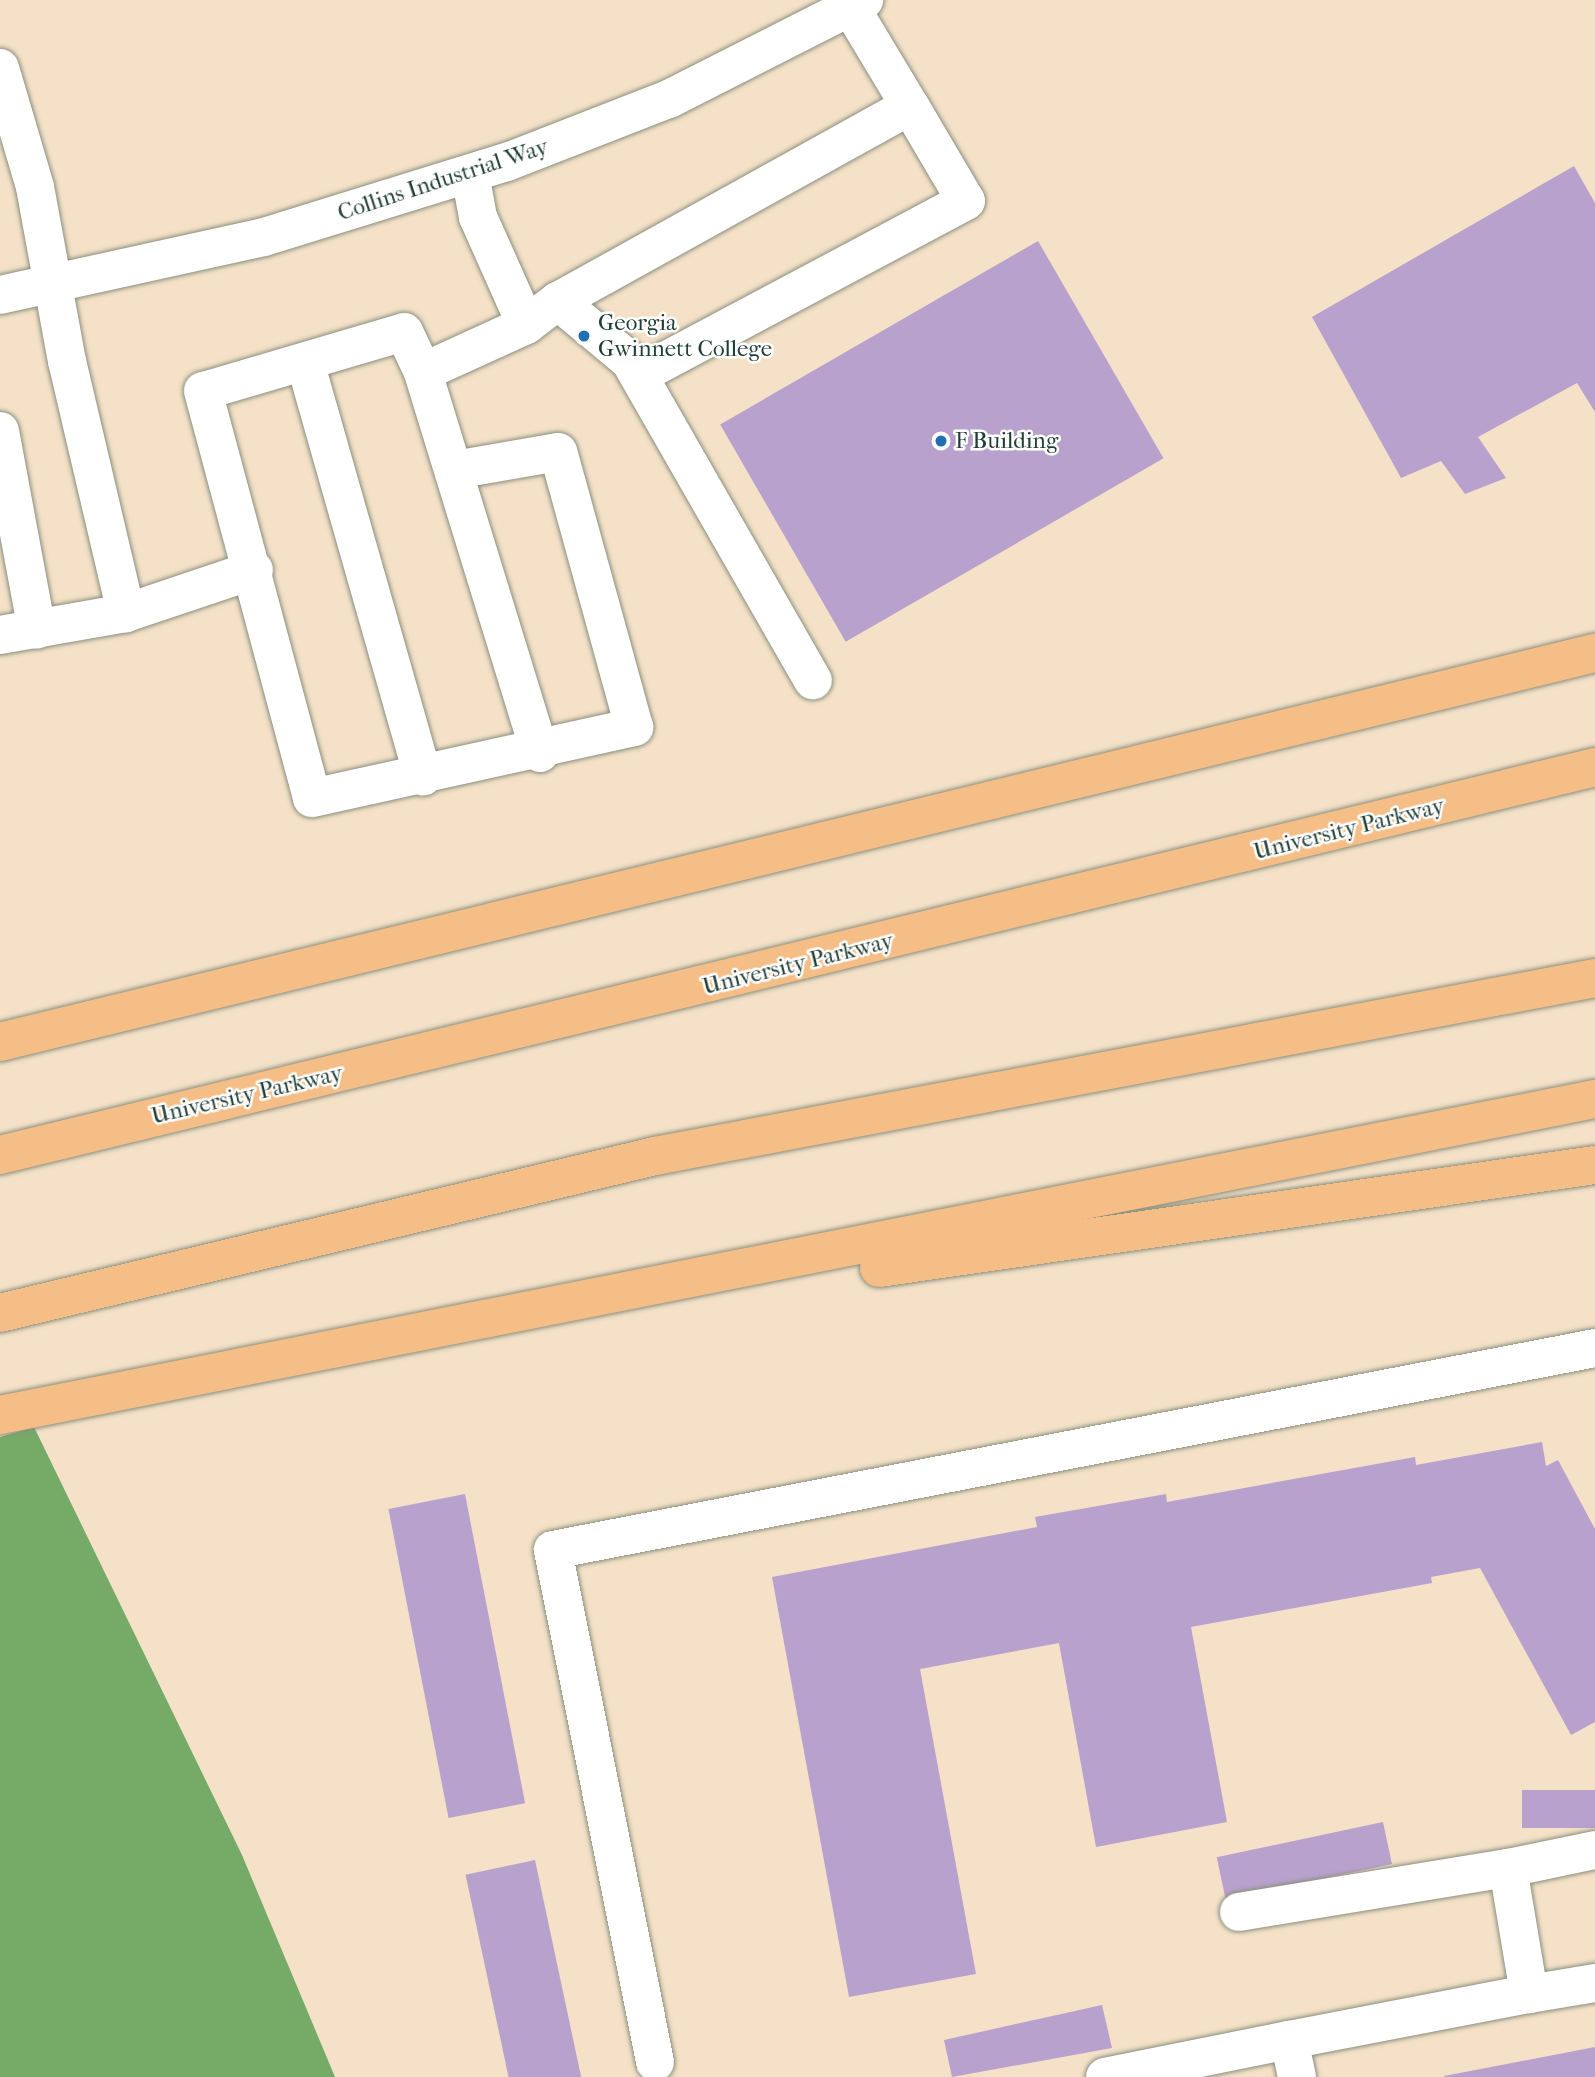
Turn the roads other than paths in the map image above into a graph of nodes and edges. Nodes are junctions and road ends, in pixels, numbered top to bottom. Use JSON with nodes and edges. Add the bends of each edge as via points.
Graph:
{"nodes":[{"id":1,"x":858,"y":4,"type":"edge"},
{"id":2,"x":0,"y":68,"type":"edge"},
{"id":3,"x":910,"y":106,"type":"junction"},
{"id":4,"x":470,"y":174,"type":"junction"},
{"id":5,"x":52,"y":286,"type":"junction"},
{"id":6,"x":0,"y":295,"type":"edge"},
{"id":7,"x":558,"y":301,"type":"junction"},
{"id":8,"x":526,"y":325,"type":"junction"},
{"id":9,"x":305,"y":362,"type":"junction"},
{"id":10,"x":423,"y":372,"type":"junction"},
{"id":11,"x":639,"y":375,"type":"junction"},
{"id":12,"x":0,"y":431,"type":"edge"},
{"id":13,"x":455,"y":470,"type":"junction"},
{"id":14,"x":254,"y":570,"type":"junction"},
{"id":15,"x":127,"y":613,"type":"junction"},
{"id":16,"x":18,"y":633,"type":"edge"},
{"id":17,"x":1595,"y":653,"type":"edge"},
{"id":18,"x":813,"y":680,"type":"dead end"},
{"id":19,"x":540,"y":753,"type":"junction"},
{"id":20,"x":1595,"y":766,"type":"edge"},
{"id":21,"x":423,"y":777,"type":"junction"},
{"id":22,"x":1595,"y":978,"type":"edge"},
{"id":23,"x":0,"y":1042,"type":"edge"},
{"id":24,"x":1595,"y":1099,"type":"edge"},
{"id":25,"x":0,"y":1155,"type":"edge"},
{"id":26,"x":1595,"y":1165,"type":"edge"},
{"id":27,"x":0,"y":1313,"type":"edge"},
{"id":28,"x":454,"y":1328,"type":"junction"},
{"id":29,"x":1595,"y":1348,"type":"edge"},
{"id":30,"x":0,"y":1415,"type":"edge"},
{"id":31,"x":1595,"y":1850,"type":"edge"},
{"id":32,"x":1508,"y":1868,"type":"junction"},
{"id":33,"x":1239,"y":1912,"type":"dead end"},
{"id":34,"x":1595,"y":1983,"type":"edge"},
{"id":35,"x":1529,"y":1994,"type":"junction"},
{"id":36,"x":1289,"y":2040,"type":"junction"},
{"id":37,"x":655,"y":2062,"type":"dead end"},
{"id":38,"x":1105,"y":2077,"type":"edge"},
{"id":39,"x":1297,"y":2077,"type":"edge"}],
"edges":[{"from":1,"to":3,"type":"street"},
{"from":1,"to":4,"type":"street","name":"Collins Industrial Way","via":[[669,99]]},
{"from":2,"to":5,"type":"street","via":[[35,187]]},
{"from":3,"to":7,"type":"street"},
{"from":3,"to":11,"type":"street","via":[[966,201]]},
{"from":4,"to":5,"type":"street","name":"Collins Industrial Way","via":[[264,237]]},
{"from":4,"to":8,"type":"street","via":[[478,217]]},
{"from":5,"to":6,"type":"street","name":"Collins Industrial Way"},
{"from":5,"to":15,"type":"street"},
{"from":7,"to":8,"type":"street"},
{"from":7,"to":11,"type":"street"},
{"from":8,"to":10,"type":"street"},
{"from":9,"to":10,"type":"street","via":[[404,332]]},
{"from":9,"to":14,"type":"street","via":[[203,391]]},
{"from":9,"to":21,"type":"street"},
{"from":10,"to":13,"type":"street"},
{"from":11,"to":18,"type":"street"},
{"from":12,"to":16,"type":"street"},
{"from":13,"to":19,"type":"street"},
{"from":13,"to":19,"type":"street","via":[[558,452],[635,727]]},
{"from":14,"to":15,"type":"street"},
{"from":14,"to":21,"type":"street","via":[[312,798]]},
{"from":15,"to":16,"type":"street"},
{"from":17,"to":23,"type":"highway"},
{"from":19,"to":21,"type":"street"},
{"from":20,"to":25,"type":"highway","name":"University Parkway"},
{"from":22,"to":27,"type":"highway","via":[[655,1156]]},
{"from":24,"to":28,"type":"highway"},
{"from":26,"to":28,"type":"highway"},
{"from":28,"to":30,"type":"highway","via":[[83,1394]]},
{"from":29,"to":37,"type":"street","via":[[553,1550]]},
{"from":31,"to":32,"type":"street"},
{"from":32,"to":33,"type":"street"},
{"from":32,"to":35,"type":"street"},
{"from":34,"to":35,"type":"street"},
{"from":35,"to":36,"type":"street"},
{"from":36,"to":38,"type":"street"},
{"from":36,"to":39,"type":"street"}]}
